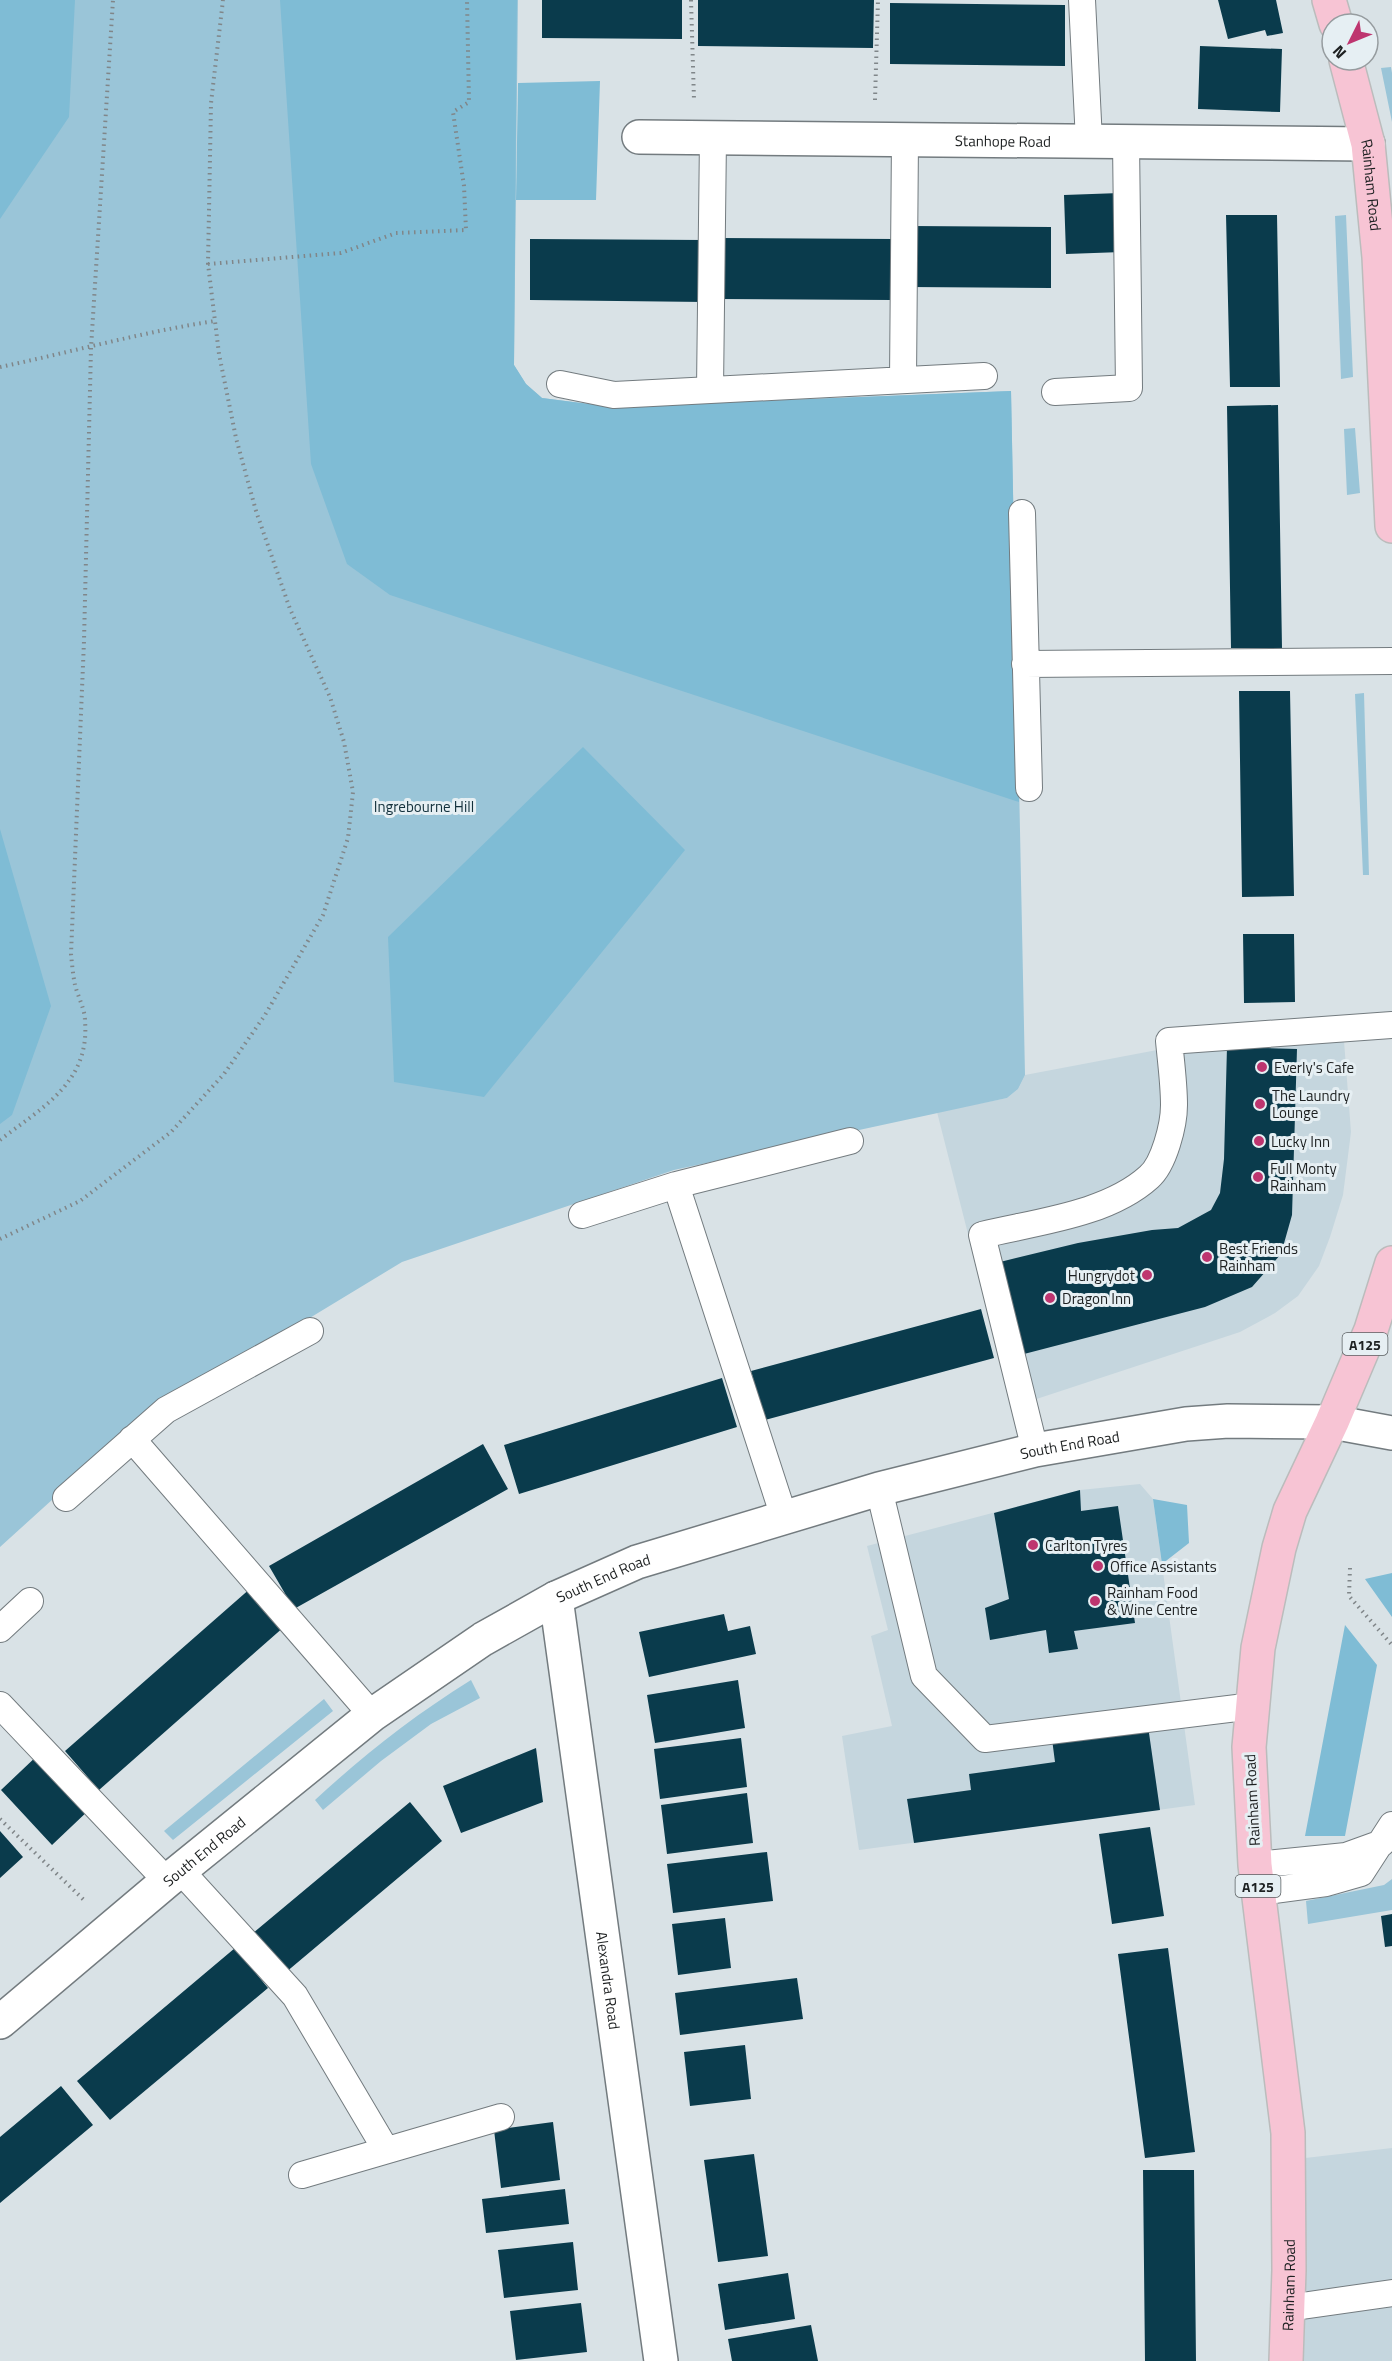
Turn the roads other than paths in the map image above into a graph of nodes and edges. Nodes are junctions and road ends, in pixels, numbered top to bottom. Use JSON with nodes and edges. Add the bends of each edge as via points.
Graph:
{"nodes":[{"id":1,"x":1082,"y":0,"type":"edge"},
{"id":2,"x":1349,"y":72,"type":"edge"},
{"id":3,"x":639,"y":137,"type":"dead end"},
{"id":4,"x":704,"y":137,"type":"junction"},
{"id":5,"x":889,"y":139,"type":"junction"},
{"id":6,"x":1089,"y":141,"type":"junction"},
{"id":7,"x":1126,"y":142,"type":"junction"},
{"id":8,"x":1368,"y":144,"type":"junction"},
{"id":9,"x":1386,"y":256,"type":"edge"},
{"id":10,"x":984,"y":376,"type":"dead end"},
{"id":11,"x":903,"y":380,"type":"junction"},
{"id":12,"x":560,"y":384,"type":"dead end"},
{"id":13,"x":710,"y":389,"type":"junction"},
{"id":14,"x":1055,"y":392,"type":"dead end"},
{"id":15,"x":1022,"y":513,"type":"dead end"},
{"id":16,"x":1392,"y":526,"type":"edge"},
{"id":17,"x":1392,"y":661,"type":"edge"},
{"id":18,"x":1025,"y":664,"type":"junction"},
{"id":19,"x":1029,"y":788,"type":"dead end"},
{"id":20,"x":1392,"y":1025,"type":"edge"},
{"id":21,"x":850,"y":1141,"type":"dead end"},
{"id":22,"x":676,"y":1185,"type":"junction"},
{"id":23,"x":582,"y":1215,"type":"dead end"},
{"id":24,"x":1392,"y":1263,"type":"edge"},
{"id":25,"x":310,"y":1331,"type":"dead end"},
{"id":26,"x":1332,"y":1422,"type":"junction"},
{"id":27,"x":1392,"y":1433,"type":"edge"},
{"id":28,"x":132,"y":1439,"type":"junction"},
{"id":29,"x":1035,"y":1450,"type":"junction"},
{"id":30,"x":879,"y":1489,"type":"junction"},
{"id":31,"x":66,"y":1498,"type":"dead end"},
{"id":32,"x":784,"y":1517,"type":"junction"},
{"id":33,"x":556,"y":1598,"type":"junction"},
{"id":34,"x":30,"y":1601,"type":"dead end"},
{"id":35,"x":0,"y":1629,"type":"edge"},
{"id":36,"x":0,"y":1705,"type":"edge"},
{"id":37,"x":1253,"y":1706,"type":"junction"},
{"id":38,"x":372,"y":1715,"type":"junction"},
{"id":39,"x":1387,"y":1834,"type":"edge"},
{"id":40,"x":174,"y":1875,"type":"junction"},
{"id":41,"x":1257,"y":1878,"type":"junction"},
{"id":42,"x":0,"y":2022,"type":"edge"},
{"id":43,"x":501,"y":2117,"type":"dead end"},
{"id":44,"x":386,"y":2150,"type":"junction"},
{"id":45,"x":302,"y":2175,"type":"dead end"},
{"id":46,"x":1392,"y":2293,"type":"edge"},
{"id":47,"x":1288,"y":2308,"type":"junction"},
{"id":48,"x":661,"y":2361,"type":"edge"},
{"id":49,"x":1286,"y":2361,"type":"edge"}],
"edges":[{"from":1,"to":6,"type":"lane"},
{"from":2,"to":8,"type":"main road","name":"Rainham Road"},
{"from":3,"to":4,"type":"street","name":"Stanhope Road"},
{"from":4,"to":5,"type":"street","name":"Stanhope Road"},
{"from":4,"to":13,"type":"lane"},
{"from":5,"to":6,"type":"street","name":"Stanhope Road"},
{"from":5,"to":11,"type":"lane"},
{"from":6,"to":7,"type":"street","name":"Stanhope Road"},
{"from":7,"to":8,"type":"street","name":"Stanhope Road"},
{"from":7,"to":14,"type":"lane","via":[[1129,388]]},
{"from":8,"to":9,"type":"main road","name":"Rainham Road"},
{"from":9,"to":16,"type":"main road","name":"Rainham Road"},
{"from":10,"to":11,"type":"lane"},
{"from":11,"to":13,"type":"lane"},
{"from":12,"to":13,"type":"lane","via":[[614,394]]},
{"from":15,"to":18,"type":"lane"},
{"from":17,"to":18,"type":"lane"},
{"from":18,"to":19,"type":"lane"},
{"from":20,"to":29,"type":"lane","via":[[1169,1041],[1174,1107],[1167,1146],[1151,1176],[1120,1198],[982,1235]]},
{"from":21,"to":22,"type":"lane"},
{"from":22,"to":23,"type":"lane"},
{"from":22,"to":32,"type":"lane"},
{"from":24,"to":26,"type":"main road","name":"Rainham Road","number":"A125","via":[[1371,1329]]},
{"from":25,"to":28,"type":"lane","via":[[166,1410]]},
{"from":26,"to":27,"type":"street","name":"South End Road"},
{"from":26,"to":29,"type":"street","name":"South End Road","via":[[1185,1424]]},
{"from":26,"to":37,"type":"main road","name":"Rainham Road","number":"A125","via":[[1290,1511],[1279,1548],[1258,1648]]},
{"from":28,"to":31,"type":"lane"},
{"from":28,"to":38,"type":"lane"},
{"from":29,"to":30,"type":"street","name":"South End Road"},
{"from":30,"to":32,"type":"street","name":"South End Road"},
{"from":30,"to":37,"type":"lane","via":[[924,1676],[985,1739]]},
{"from":32,"to":33,"type":"street","name":"South End Road","via":[[637,1562]]},
{"from":33,"to":38,"type":"street","name":"South End Road","via":[[483,1639]]},
{"from":33,"to":48,"type":"street","name":"Alexandra Road"},
{"from":34,"to":35,"type":"lane"},
{"from":36,"to":40,"type":"lane"},
{"from":37,"to":41,"type":"main road","name":"Rainham Road","number":"A125","via":[[1249,1747]]},
{"from":38,"to":40,"type":"street","name":"South End Road"},
{"from":39,"to":41,"type":"lane","via":[[1361,1873],[1326,1883]]},
{"from":40,"to":42,"type":"street","name":"South End Road"},
{"from":40,"to":44,"type":"lane","via":[[295,1996]]},
{"from":41,"to":47,"type":"main road","name":"Rainham Road","number":"A125","via":[[1288,2133]]},
{"from":43,"to":44,"type":"lane"},
{"from":44,"to":45,"type":"lane"},
{"from":46,"to":47,"type":"lane"},
{"from":47,"to":49,"type":"main road","name":"Rainham Road","number":"A125"}]}
